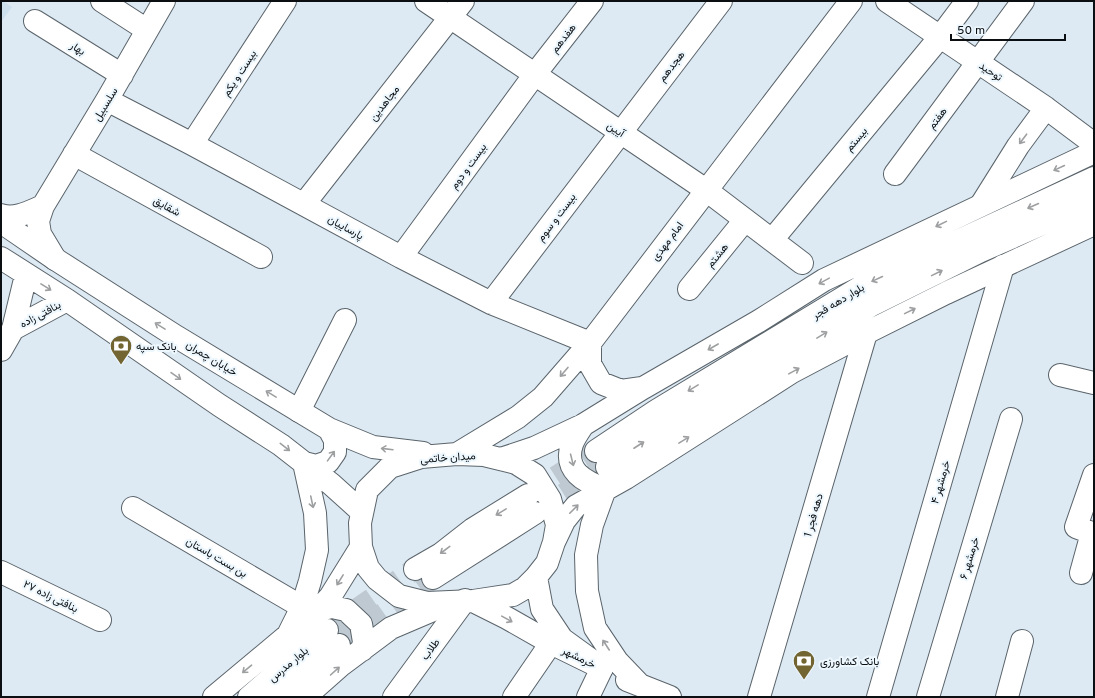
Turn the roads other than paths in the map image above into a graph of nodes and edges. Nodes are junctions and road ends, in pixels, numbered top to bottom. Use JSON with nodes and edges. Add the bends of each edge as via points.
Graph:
{"nodes":[{"id":1,"x":102,"y":1,"type":"edge"},
{"id":2,"x":164,"y":1,"type":"edge"},
{"id":3,"x":285,"y":1,"type":"edge"},
{"id":4,"x":426,"y":1,"type":"edge"},
{"id":5,"x":592,"y":1,"type":"edge"},
{"id":6,"x":721,"y":1,"type":"edge"},
{"id":7,"x":851,"y":1,"type":"edge"},
{"id":8,"x":887,"y":1,"type":"edge"},
{"id":9,"x":967,"y":1,"type":"edge"},
{"id":10,"x":1023,"y":1,"type":"edge"},
{"id":11,"x":457,"y":9,"type":"edge"},
{"id":12,"x":35,"y":21,"type":"dead end"},
{"id":13,"x":147,"y":30,"type":"junction"},
{"id":14,"x":940,"y":37,"type":"junction"},
{"id":15,"x":979,"y":62,"type":"junction"},
{"id":16,"x":535,"y":74,"type":"junction"},
{"id":17,"x":122,"y":75,"type":"junction"},
{"id":18,"x":107,"y":100,"type":"junction"},
{"id":19,"x":1046,"y":108,"type":"junction"},
{"id":20,"x":620,"y":131,"type":"junction"},
{"id":21,"x":192,"y":144,"type":"junction"},
{"id":22,"x":1094,"y":144,"type":"edge"},
{"id":23,"x":1094,"y":152,"type":"edge"},
{"id":24,"x":74,"y":154,"type":"junction"},
{"id":25,"x":895,"y":174,"type":"dead end"},
{"id":26,"x":1094,"y":178,"type":"edge"},
{"id":27,"x":706,"y":190,"type":"junction"},
{"id":28,"x":1094,"y":200,"type":"edge"},
{"id":29,"x":304,"y":204,"type":"junction"},
{"id":30,"x":981,"y":205,"type":"junction"},
{"id":31,"x":43,"y":206,"type":"junction"},
{"id":32,"x":1,"y":215,"type":"edge"},
{"id":33,"x":746,"y":220,"type":"junction"},
{"id":34,"x":1,"y":222,"type":"edge"},
{"id":35,"x":1094,"y":224,"type":"edge"},
{"id":36,"x":772,"y":240,"type":"junction"},
{"id":37,"x":261,"y":257,"type":"dead end"},
{"id":38,"x":401,"y":257,"type":"junction"},
{"id":39,"x":1,"y":258,"type":"edge"},
{"id":40,"x":55,"y":260,"type":"junction"},
{"id":41,"x":802,"y":264,"type":"dead end"},
{"id":42,"x":1003,"y":266,"type":"junction"},
{"id":43,"x":26,"y":275,"type":"junction"},
{"id":44,"x":689,"y":289,"type":"dead end"},
{"id":45,"x":67,"y":300,"type":"junction"},
{"id":46,"x":491,"y":303,"type":"junction"},
{"id":47,"x":345,"y":320,"type":"dead end"},
{"id":48,"x":13,"y":328,"type":"junction"},
{"id":49,"x":866,"y":333,"type":"junction"},
{"id":50,"x":590,"y":343,"type":"junction"},
{"id":51,"x":1,"y":350,"type":"edge"},
{"id":52,"x":1060,"y":375,"type":"dead end"},
{"id":53,"x":1094,"y":383,"type":"edge"},
{"id":54,"x":643,"y":388,"type":"junction"},
{"id":55,"x":299,"y":411,"type":"junction"},
{"id":56,"x":1011,"y":419,"type":"dead end"},
{"id":57,"x":582,"y":425,"type":"junction"},
{"id":58,"x":329,"y":429,"type":"junction"},
{"id":59,"x":449,"y":455,"type":"junction"},
{"id":60,"x":501,"y":459,"type":"junction"},
{"id":61,"x":304,"y":463,"type":"junction"},
{"id":62,"x":1094,"y":475,"type":"edge"},
{"id":63,"x":605,"y":490,"type":"junction"},
{"id":64,"x":532,"y":504,"type":"tunnel mouth"},
{"id":65,"x":133,"y":508,"type":"dead end"},
{"id":66,"x":362,"y":512,"type":"junction"},
{"id":67,"x":1093,"y":533,"type":"edge"},
{"id":68,"x":554,"y":542,"type":"junction"},
{"id":69,"x":361,"y":547,"type":"junction"},
{"id":70,"x":1,"y":572,"type":"edge"},
{"id":71,"x":424,"y":573,"type":"tunnel mouth"},
{"id":72,"x":1081,"y":573,"type":"dead end"},
{"id":73,"x":536,"y":577,"type":"junction"},
{"id":74,"x":463,"y":601,"type":"junction"},
{"id":75,"x":310,"y":608,"type":"junction"},
{"id":76,"x":100,"y":620,"type":"dead end"},
{"id":77,"x":1022,"y":641,"type":"dead end"},
{"id":78,"x":551,"y":643,"type":"junction"},
{"id":79,"x":362,"y":650,"type":"junction"},
{"id":80,"x":602,"y":668,"type":"junction"},
{"id":81,"x":640,"y":685,"type":"junction"},
{"id":82,"x":214,"y":697,"type":"edge"},
{"id":83,"x":249,"y":697,"type":"edge"},
{"id":84,"x":276,"y":697,"type":"edge"},
{"id":85,"x":306,"y":697,"type":"edge"},
{"id":86,"x":394,"y":697,"type":"edge"},
{"id":87,"x":514,"y":697,"type":"edge"},
{"id":88,"x":588,"y":697,"type":"edge"},
{"id":89,"x":670,"y":697,"type":"edge"},
{"id":90,"x":759,"y":697,"type":"edge"},
{"id":91,"x":878,"y":697,"type":"edge"},
{"id":92,"x":928,"y":697,"type":"edge"},
{"id":93,"x":1007,"y":697,"type":"edge"}],
"edges":[{"from":1,"to":13,"type":"main road"},
{"from":2,"to":13,"type":"main road","name":"سلسبیل"},
{"from":3,"to":21,"type":"main road","name":"بیست و یکم"},
{"from":4,"to":11,"type":"main road","name":"آیین"},
{"from":5,"to":16,"type":"main road","name":"هفدهم"},
{"from":6,"to":20,"type":"main road","name":"هجدهم"},
{"from":7,"to":27,"type":"main road","name":"امام مهدی"},
{"from":8,"to":14,"type":"main road","name":"توحید"},
{"from":9,"to":14,"type":"main road"},
{"from":10,"to":15,"type":"main road","name":"هفتم"},
{"from":11,"to":16,"type":"main road","name":"آیین"},
{"from":11,"to":29,"type":"main road","name":"مجاهدین"},
{"from":12,"to":17,"type":"main road","name":"بهار"},
{"from":13,"to":17,"type":"main road","name":"سلسبیل"},
{"from":14,"to":15,"type":"main road","name":"توحید"},
{"from":14,"to":36,"type":"main road","name":"بیستم"},
{"from":15,"to":19,"type":"main road","name":"توحید"},
{"from":15,"to":25,"type":"main road","name":"هفتم"},
{"from":16,"to":20,"type":"main road","name":"آیین"},
{"from":16,"to":38,"type":"main road","name":"بیست و دوم"},
{"from":17,"to":18,"type":"main road","name":"سلسبیل"},
{"from":18,"to":21,"type":"main road","name":"پارساییان"},
{"from":18,"to":24,"type":"main road","name":"سلسبیل"},
{"from":19,"to":22,"type":"main road","name":"توحید"},
{"from":19,"to":30,"type":"main road","one_way":true,"via":[[1018,146]]},
{"from":20,"to":27,"type":"main road","name":"آیین"},
{"from":20,"to":46,"type":"main road","name":"بیست و سوم"},
{"from":21,"to":29,"type":"main road","name":"پارساییان"},
{"from":23,"to":30,"type":"main road","one_way":true},
{"from":24,"to":31,"type":"main road","name":"سلسبیل"},
{"from":24,"to":37,"type":"main road","name":"شقایق"},
{"from":26,"to":28,"type":"main road","name":"بلوار دهه فجر","one_way":true,"via":[[869,282],[656,411],[601,459],[657,434],[870,306],[981,251]]},
{"from":27,"to":33,"type":"main road","name":"آیین"},
{"from":27,"to":50,"type":"main road","name":"امام مهدی"},
{"from":29,"to":38,"type":"main road","name":"پارساییان"},
{"from":30,"to":54,"type":"main road","one_way":true,"via":[[824,280]]},
{"from":31,"to":32,"type":"main road","via":[[21,215]]},
{"from":31,"to":40,"type":"main road","name":"سلسبیل","via":[[38,221],[40,234]]},
{"from":33,"to":36,"type":"main road","name":"آیین"},
{"from":33,"to":44,"type":"main road","name":"هشتم"},
{"from":34,"to":40,"type":"main road","name":"خیابان چمران"},
{"from":35,"to":42,"type":"main road"},
{"from":36,"to":41,"type":"main road","name":"آیین"},
{"from":38,"to":46,"type":"main road","name":"پارساییان"},
{"from":39,"to":43,"type":"main road"},
{"from":55,"to":40,"type":"main road","name":"خیابان چمران","one_way":true},
{"from":49,"to":42,"type":"main road","one_way":true},
{"from":42,"to":91,"type":"main road","name":"خرمشهر ۴"},
{"from":43,"to":45,"type":"main road","one_way":true},
{"from":43,"to":48,"type":"main road","name":"بنافتی زاده"},
{"from":45,"to":48,"type":"main road","name":"بنافتی زاده"},
{"from":45,"to":61,"type":"main road","one_way":true,"via":[[219,405],[282,445]]},
{"from":46,"to":50,"type":"main road","name":"پارساییان"},
{"from":47,"to":55,"type":"main road"},
{"from":48,"to":51,"type":"main road","name":"بنافتی زاده"},
{"from":63,"to":49,"type":"main road","one_way":true,"via":[[792,372]]},
{"from":49,"to":90,"type":"main road","name":"دهه فجر 1"},
{"from":50,"to":54,"type":"main road","via":[[590,364],[601,383],[621,392]]},
{"from":50,"to":59,"type":"main road","name":"امام مهدی","one_way":true,"via":[[537,402],[518,417]]},
{"from":52,"to":53,"type":"main road"},
{"from":54,"to":57,"type":"main road"},
{"from":55,"to":58,"type":"main road","name":"خیابان چمران"},
{"from":56,"to":92,"type":"main road","name":"خرمشهر ۶"},
{"from":57,"to":60,"type":"main road","via":[[534,448]]},
{"from":57,"to":63,"type":"main road","one_way":true,"via":[[572,444],[570,457],[576,474]]},
{"from":59,"to":58,"type":"main road","name":"خیابان چمران","one_way":true,"via":[[373,447]]},
{"from":61,"to":58,"type":"main road","one_way":true,"via":[[316,466],[328,462],[335,452],[335,440]]},
{"from":59,"to":60,"type":"main road","name":"میدان خاتمی","via":[[484,454]]},
{"from":59,"to":66,"type":"main road","name":"میدان خاتمی","via":[[421,457],[390,466],[367,490]]},
{"from":60,"to":68,"type":"main road","name":"میدان خاتمی","via":[[516,463],[535,475],[550,499],[557,525]]},
{"from":61,"to":66,"type":"main road"},
{"from":61,"to":75,"type":"main road","one_way":true,"via":[[315,513],[317,550],[310,581]]},
{"from":62,"to":67,"type":"main road","via":[[1076,527]]},
{"from":68,"to":63,"type":"main road","one_way":true,"via":[[564,520],[576,506]]},
{"from":81,"to":63,"type":"main road","one_way":true,"via":[[617,661],[595,628],[587,591],[586,555],[592,525]]},
{"from":64,"to":71,"type":"main road"},
{"from":65,"to":75,"type":"main road","name":"بن بست باستان"},
{"from":66,"to":69,"type":"main road","name":"میدان خاتمی","via":[[359,532]]},
{"from":67,"to":72,"type":"main road"},
{"from":68,"to":73,"type":"main road","name":"میدان خاتمی","via":[[547,563]]},
{"from":69,"to":74,"type":"main road","name":"میدان خاتمی","via":[[368,568],[376,579],[399,596],[427,603]]},
{"from":69,"to":75,"type":"main road","one_way":true,"via":[[330,597]]},
{"from":70,"to":76,"type":"main road","name":"بنافتی زاده ۲۷"},
{"from":73,"to":74,"type":"main road","name":"میدان خاتمی","via":[[513,595]]},
{"from":73,"to":80,"type":"main road","name":"خرمشهر","via":[[542,610],[562,639]]},
{"from":74,"to":78,"type":"main road","name":"خرمشهر","one_way":true,"via":[[507,618]]},
{"from":74,"to":79,"type":"main road","via":[[391,628]]},
{"from":74,"to":86,"type":"main road","name":"طلاب"},
{"from":75,"to":79,"type":"main road","via":[[346,610],[361,624],[364,642]]},
{"from":75,"to":82,"type":"main road","one_way":true,"via":[[288,635]]},
{"from":77,"to":93,"type":"main road"},
{"from":78,"to":80,"type":"main road","name":"خرمشهر"},
{"from":78,"to":87,"type":"main road"},
{"from":85,"to":79,"type":"main road","one_way":true},
{"from":80,"to":81,"type":"main road"},
{"from":80,"to":88,"type":"main road"},
{"from":81,"to":89,"type":"main road"},
{"from":83,"to":84,"type":"main road","name":"بلوار مدرس","via":[[333,638]]}]}
